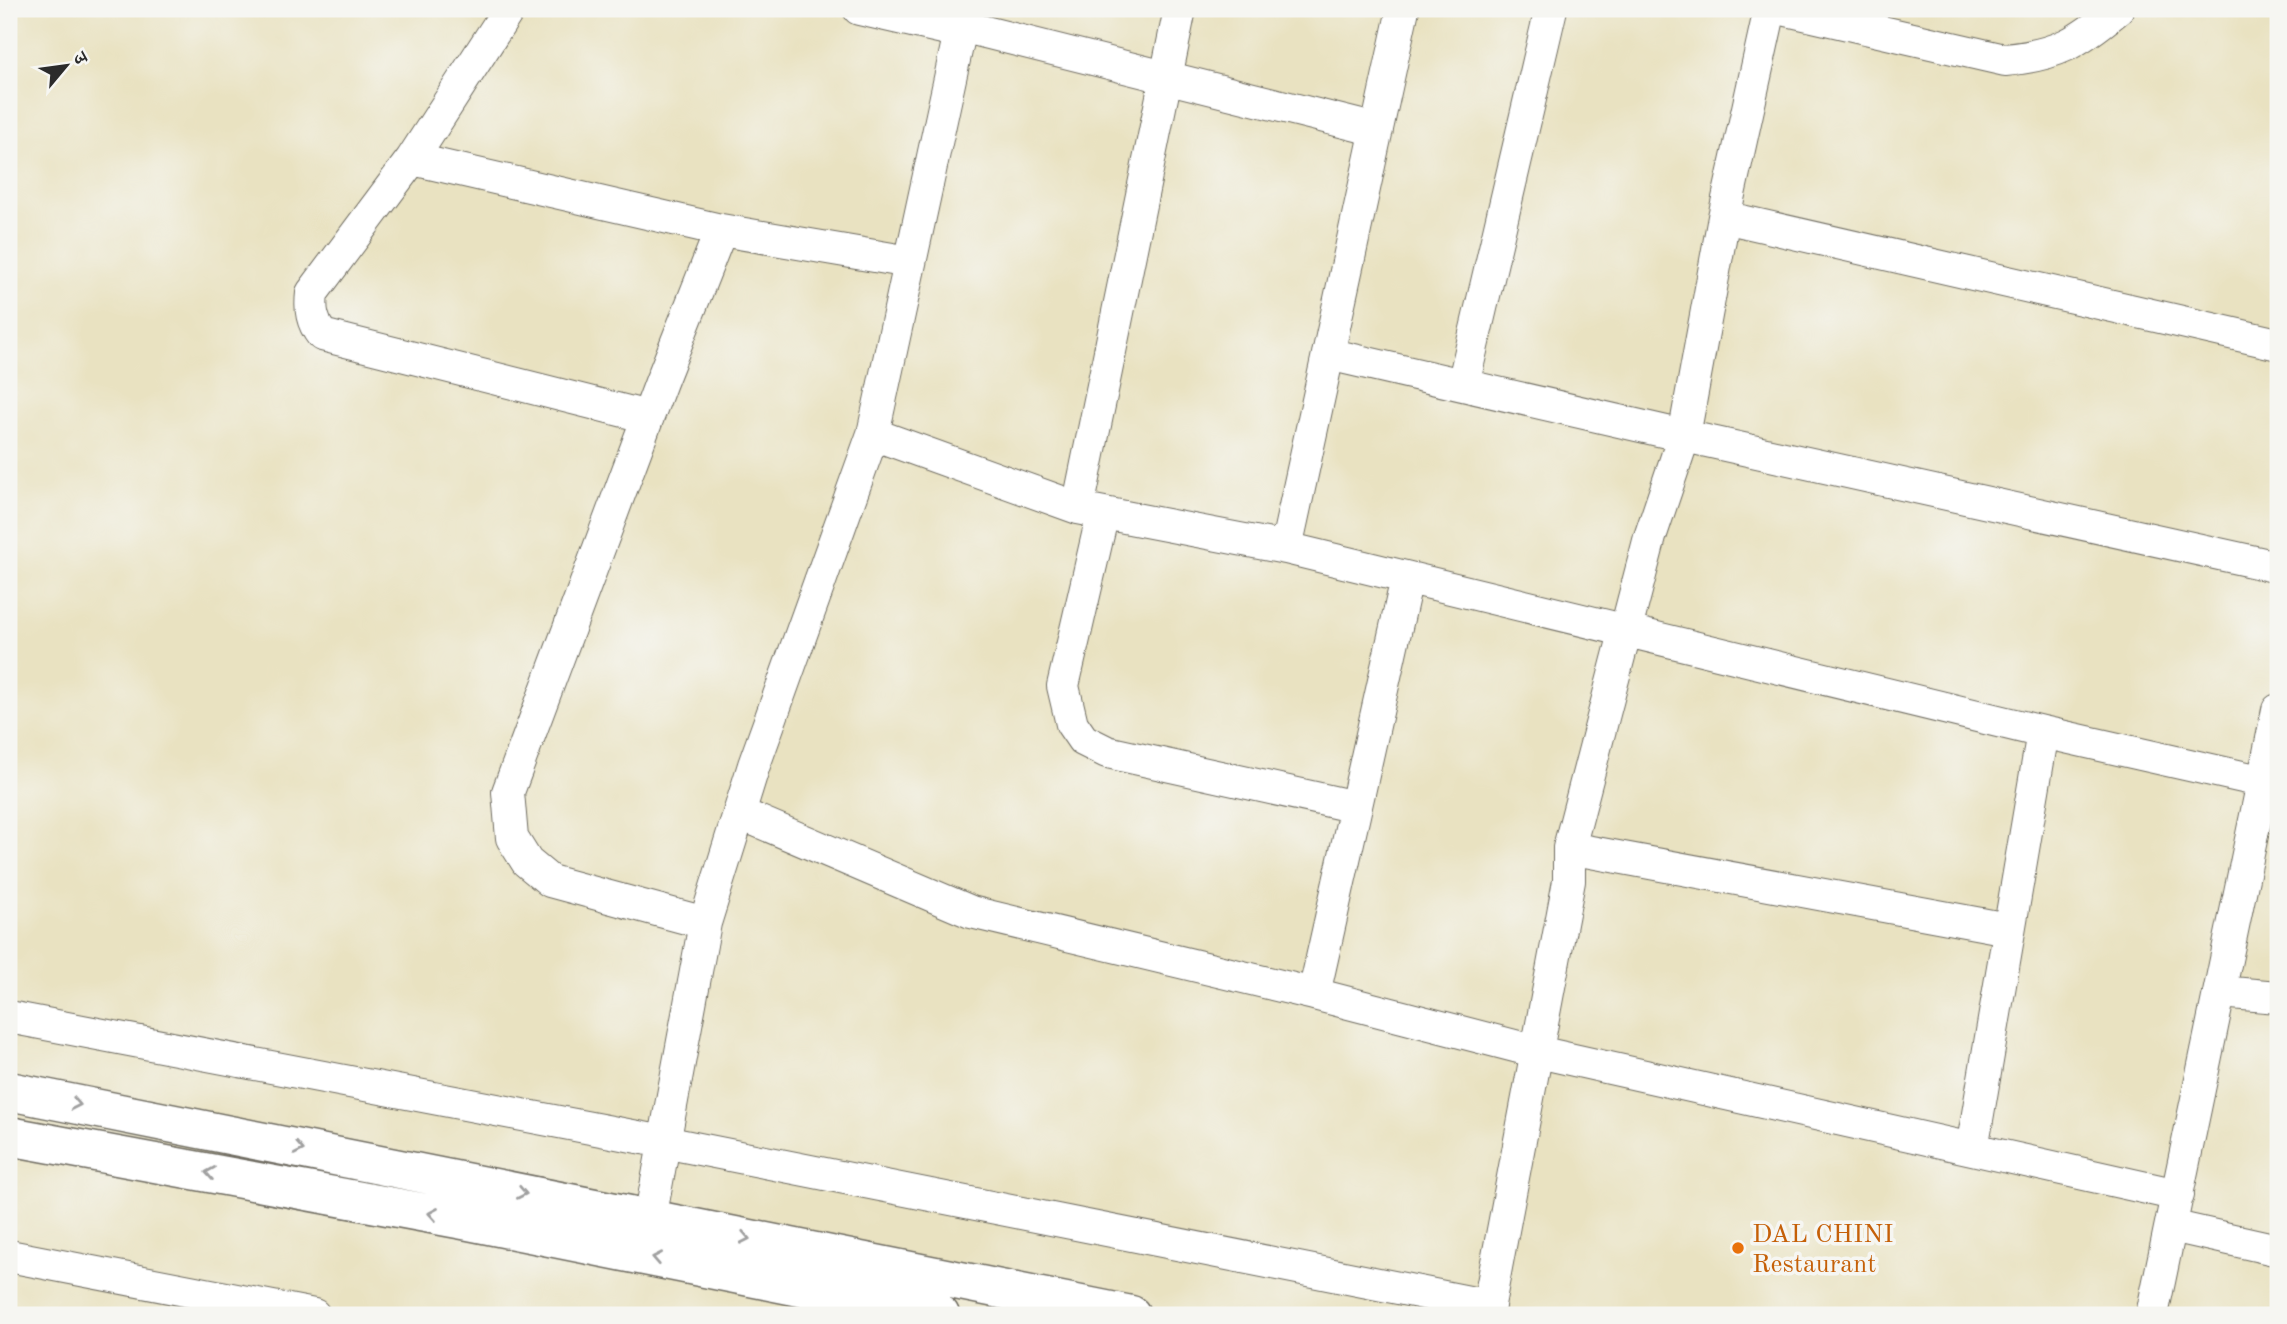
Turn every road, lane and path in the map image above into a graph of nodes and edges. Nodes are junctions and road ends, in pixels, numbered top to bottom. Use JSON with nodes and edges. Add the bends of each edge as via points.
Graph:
{"nodes":[{"id":1,"x":509,"y":9,"type":"edge"},
{"id":2,"x":859,"y":9,"type":"edge"},
{"id":3,"x":1180,"y":9,"type":"edge"},
{"id":4,"x":1403,"y":9,"type":"edge"},
{"id":5,"x":1551,"y":9,"type":"edge"},
{"id":6,"x":1770,"y":9,"type":"edge"},
{"id":7,"x":1782,"y":9,"type":"edge"},
{"id":8,"x":2108,"y":12,"type":"edge"},
{"id":9,"x":962,"y":22,"type":"edge"},
{"id":10,"x":1166,"y":77,"type":"junction"},
{"id":11,"x":1377,"y":130,"type":"junction"},
{"id":12,"x":412,"y":159,"type":"junction"},
{"id":13,"x":1724,"y":217,"type":"junction"},
{"id":14,"x":721,"y":230,"type":"junction"},
{"id":15,"x":910,"y":262,"type":"junction"},
{"id":16,"x":2278,"y":344,"type":"edge"},
{"id":17,"x":1328,"y":354,"type":"junction"},
{"id":18,"x":1463,"y":385,"type":"junction"},
{"id":19,"x":649,"y":417,"type":"junction"},
{"id":20,"x":873,"y":434,"type":"junction"},
{"id":21,"x":1684,"y":436,"type":"junction"},
{"id":22,"x":1091,"y":511,"type":"junction"},
{"id":23,"x":1286,"y":548,"type":"junction"},
{"id":24,"x":2278,"y":567,"type":"edge"},
{"id":25,"x":1407,"y":578,"type":"junction"},
{"id":26,"x":1625,"y":632,"type":"junction"},
{"id":27,"x":2278,"y":710,"type":"edge"},
{"id":28,"x":2043,"y":732,"type":"junction"},
{"id":29,"x":2271,"y":783,"type":"edge"},
{"id":30,"x":1356,"y":807,"type":"junction"},
{"id":31,"x":739,"y":813,"type":"junction"},
{"id":32,"x":1569,"y":848,"type":"junction"},
{"id":33,"x":705,"y":923,"type":"junction"},
{"id":34,"x":2008,"y":929,"type":"junction"},
{"id":35,"x":2220,"y":992,"type":"junction"},
{"id":36,"x":1314,"y":994,"type":"junction"},
{"id":37,"x":2278,"y":997,"type":"edge"},
{"id":38,"x":9,"y":1017,"type":"edge"},
{"id":39,"x":1538,"y":1052,"type":"junction"},
{"id":40,"x":9,"y":1091,"type":"edge"},
{"id":41,"x":9,"y":1136,"type":"edge"},
{"id":42,"x":664,"y":1142,"type":"junction"},
{"id":43,"x":1972,"y":1149,"type":"junction"},
{"id":44,"x":2178,"y":1195,"type":"junction"},
{"id":45,"x":650,"y":1219,"type":"junction"},
{"id":46,"x":2171,"y":1226,"type":"junction"},
{"id":47,"x":2278,"y":1250,"type":"edge"},
{"id":48,"x":9,"y":1256,"type":"edge"},
{"id":49,"x":1488,"y":1311,"type":"edge"},
{"id":50,"x":314,"y":1315,"type":"edge"},
{"id":51,"x":940,"y":1315,"type":"edge"},
{"id":52,"x":1131,"y":1315,"type":"edge"},
{"id":53,"x":2152,"y":1315,"type":"edge"}],
"edges":[{"from":1,"to":12,"type":"street"},
{"from":2,"to":9,"type":"street"},
{"from":3,"to":10,"type":"street"},
{"from":4,"to":11,"type":"street"},
{"from":5,"to":18,"type":"street"},
{"from":6,"to":13,"type":"street"},
{"from":7,"to":8,"type":"street","via":[[2005,60],[2063,48]]},
{"from":9,"to":10,"type":"street"},
{"from":9,"to":15,"type":"street"},
{"from":10,"to":11,"type":"street"},
{"from":10,"to":22,"type":"street"},
{"from":11,"to":17,"type":"street"},
{"from":12,"to":14,"type":"street"},
{"from":12,"to":19,"type":"street","via":[[312,293],[315,326],[323,335]]},
{"from":13,"to":16,"type":"street"},
{"from":13,"to":21,"type":"street"},
{"from":14,"to":15,"type":"street"},
{"from":14,"to":19,"type":"street"},
{"from":15,"to":20,"type":"street"},
{"from":17,"to":18,"type":"street"},
{"from":17,"to":23,"type":"street"},
{"from":18,"to":21,"type":"street"},
{"from":19,"to":33,"type":"street","via":[[508,792],[512,838],[527,862],[550,881]]},
{"from":20,"to":22,"type":"street"},
{"from":20,"to":31,"type":"street"},
{"from":21,"to":24,"type":"street"},
{"from":21,"to":26,"type":"street"},
{"from":22,"to":23,"type":"street"},
{"from":22,"to":30,"type":"street","via":[[1063,686],[1072,724],[1083,740],[1107,752]]},
{"from":23,"to":25,"type":"street"},
{"from":25,"to":26,"type":"street"},
{"from":25,"to":30,"type":"street"},
{"from":26,"to":28,"type":"street"},
{"from":26,"to":32,"type":"street"},
{"from":27,"to":29,"type":"street"},
{"from":28,"to":29,"type":"street"},
{"from":28,"to":34,"type":"street"},
{"from":29,"to":35,"type":"street"},
{"from":30,"to":36,"type":"street"},
{"from":31,"to":33,"type":"street"},
{"from":31,"to":36,"type":"street","via":[[971,912]]},
{"from":32,"to":34,"type":"street"},
{"from":32,"to":39,"type":"street","via":[[1569,881]]},
{"from":33,"to":42,"type":"street"},
{"from":34,"to":43,"type":"street"},
{"from":35,"to":37,"type":"street"},
{"from":35,"to":44,"type":"street"},
{"from":36,"to":39,"type":"street"},
{"from":38,"to":42,"type":"street"},
{"from":39,"to":43,"type":"street"},
{"from":39,"to":49,"type":"street"},
{"from":40,"to":45,"type":"main road","one_way":true},
{"from":51,"to":41,"type":"main road","one_way":true,"via":[[470,1221]]},
{"from":42,"to":45,"type":"street"},
{"from":42,"to":49,"type":"street"},
{"from":43,"to":44,"type":"street"},
{"from":44,"to":46,"type":"street"},
{"from":45,"to":52,"type":"main road","one_way":true},
{"from":46,"to":47,"type":"street"},
{"from":46,"to":53,"type":"street"},
{"from":48,"to":50,"type":"street"}]}
